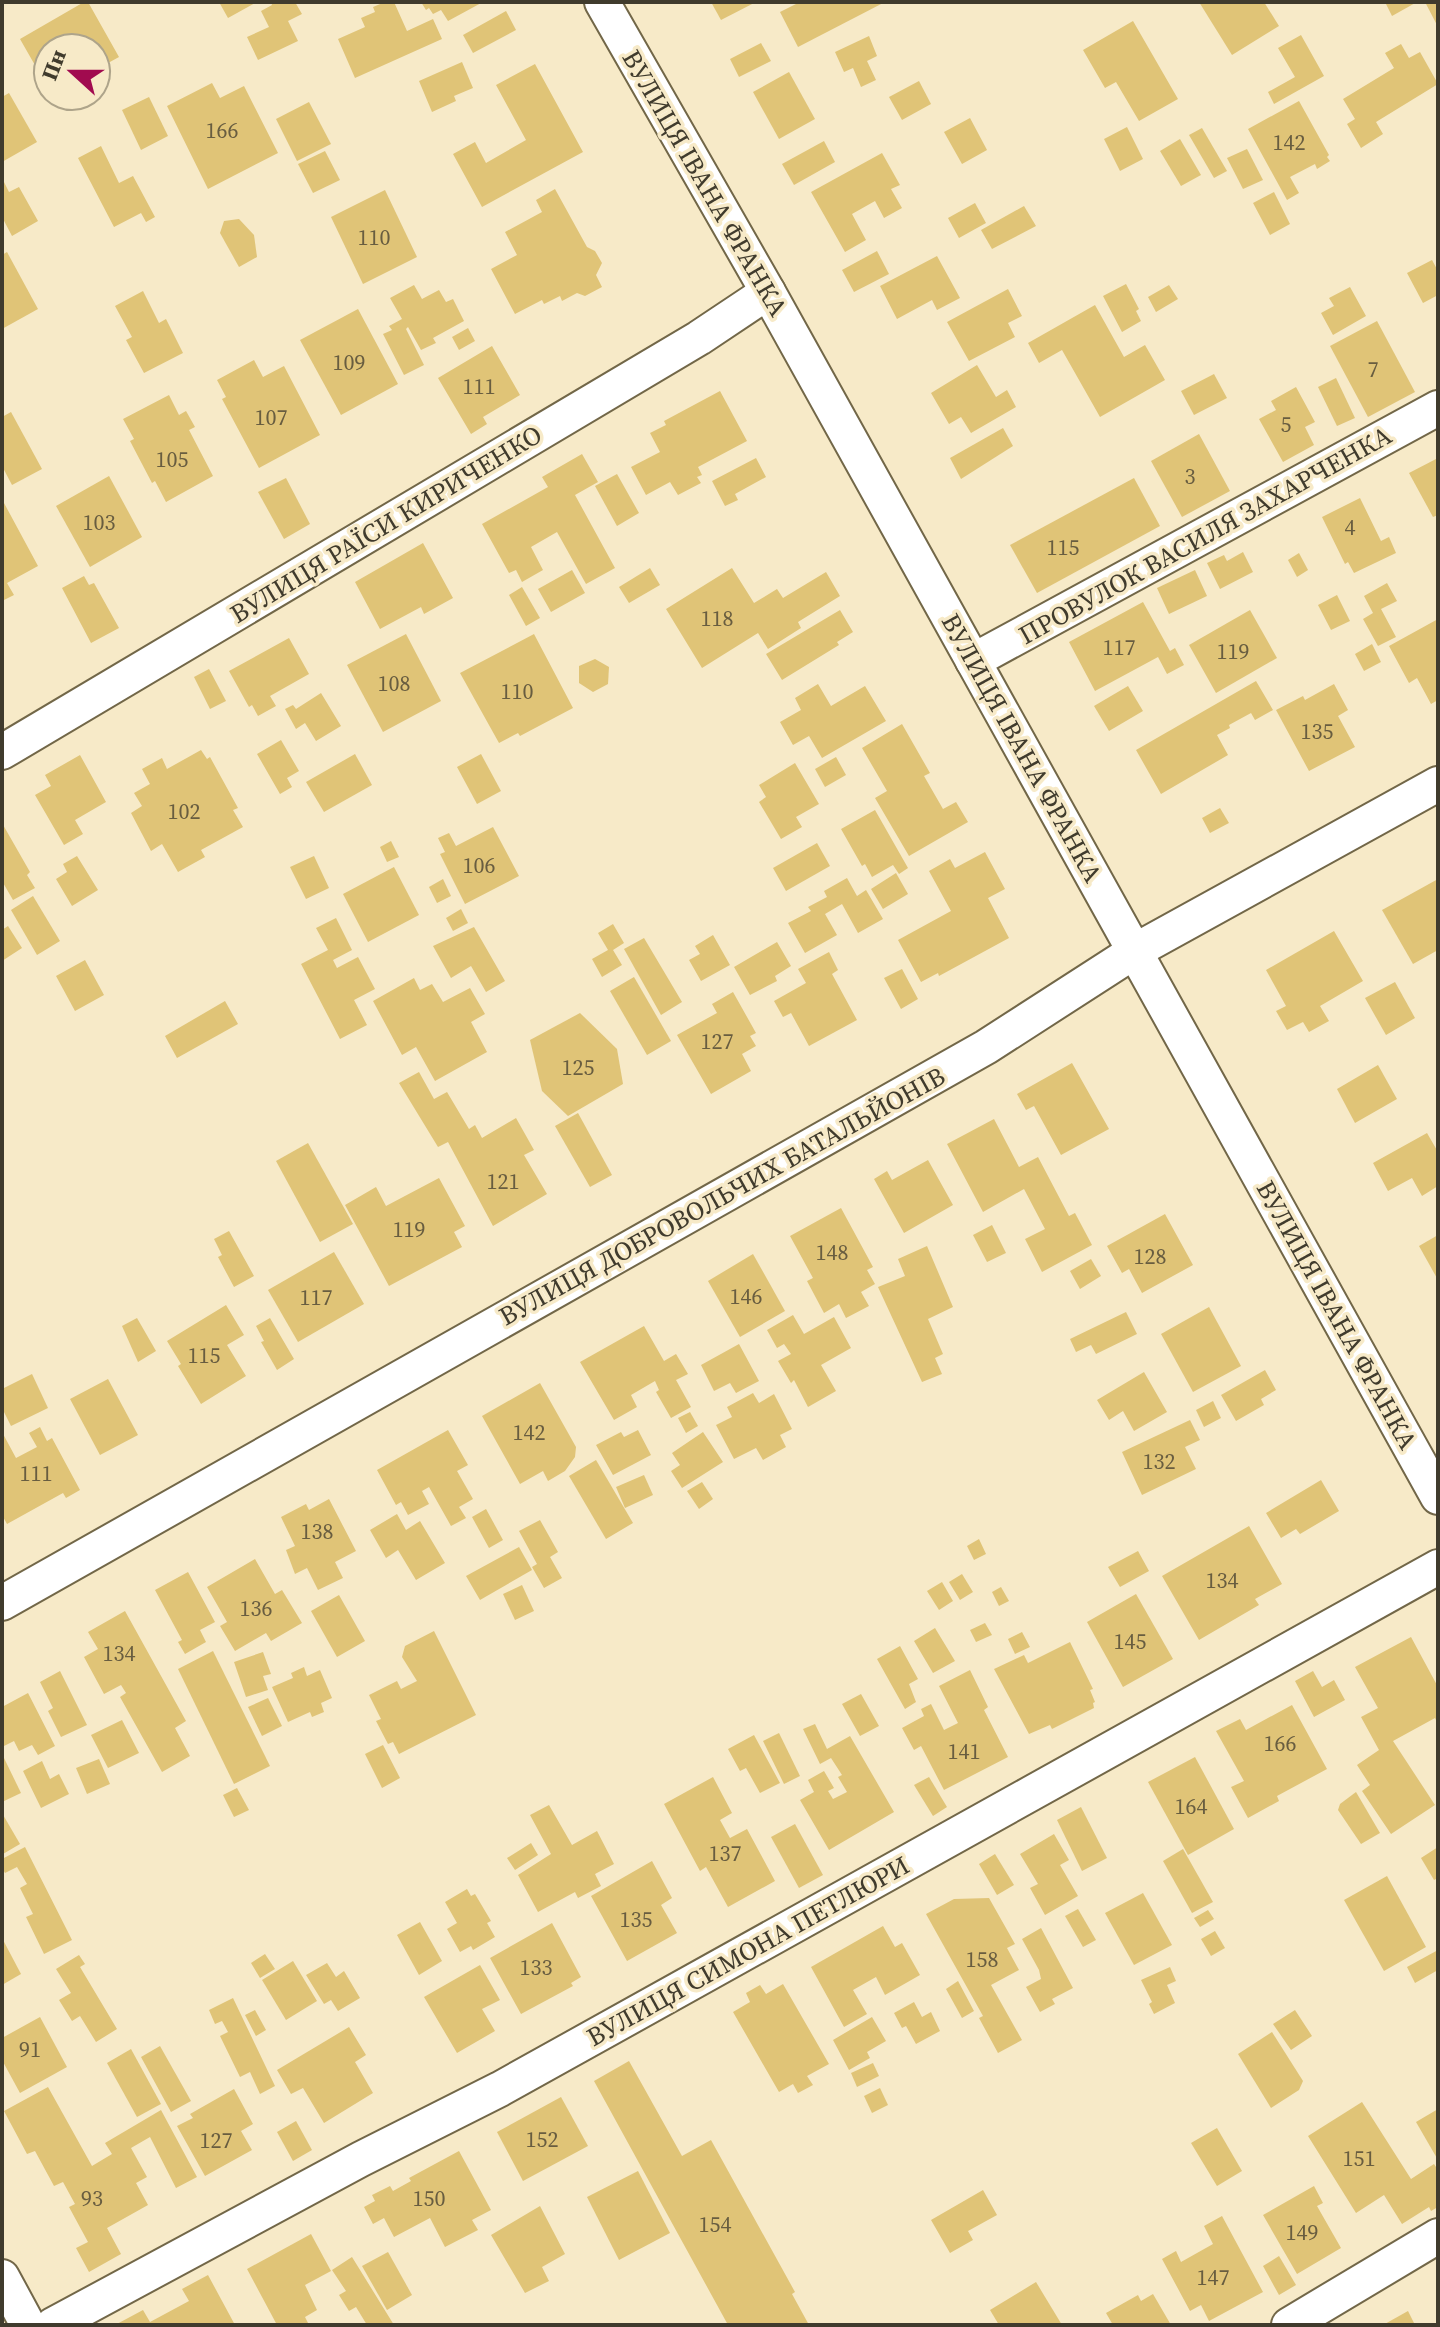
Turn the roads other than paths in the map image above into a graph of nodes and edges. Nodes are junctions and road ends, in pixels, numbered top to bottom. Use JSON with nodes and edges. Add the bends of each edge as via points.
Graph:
{"nodes":[{"id":1,"x":602,"y":2,"type":"edge"},
{"id":2,"x":768,"y":292,"type":"junction"},
{"id":3,"x":1438,"y":408,"type":"edge"},
{"id":4,"x":973,"y":661,"type":"junction"},
{"id":5,"x":2,"y":752,"type":"edge"},
{"id":6,"x":1438,"y":784,"type":"edge"},
{"id":7,"x":1135,"y":951,"type":"junction"},
{"id":8,"x":1438,"y":1497,"type":"edge"},
{"id":9,"x":1438,"y":1567,"type":"edge"},
{"id":10,"x":2,"y":1603,"type":"edge"},
{"id":11,"x":1438,"y":2236,"type":"edge"},
{"id":12,"x":2,"y":2277,"type":"edge"},
{"id":13,"x":28,"y":2325,"type":"edge"},
{"id":14,"x":53,"y":2325,"type":"edge"},
{"id":15,"x":1289,"y":2325,"type":"edge"}],
"edges":[{"from":1,"to":2,"type":"street","name":"ВУЛИЦЯ ІВАНА ФРАНКА"},
{"from":2,"to":4,"type":"street","name":"ВУЛИЦЯ ІВАНА ФРАНКА"},
{"from":2,"to":5,"type":"street","name":"ВУЛИЦЯ РАЇСИ КИРИЧЕНКО"},
{"from":3,"to":4,"type":"street","name":"ПРОВУЛОК ВАСИЛЯ ЗАХАРЧЕНКА"},
{"from":4,"to":7,"type":"street","name":"ВУЛИЦЯ ІВАНА ФРАНКА"},
{"from":6,"to":7,"type":"street","name":"ВУЛИЦЯ ДОБРОВОЛЬЧИХ БАТАЛЬЙОНІВ"},
{"from":7,"to":8,"type":"street","name":"ВУЛИЦЯ ІВАНА ФРАНКА"},
{"from":7,"to":10,"type":"street","name":"ВУЛИЦЯ ДОБРОВОЛЬЧИХ БАТАЛЬЙОНІВ","via":[[986,1047]]},
{"from":9,"to":14,"type":"street","name":"ВУЛИЦЯ СИМОНА ПЕТЛЮРИ","via":[[500,2089]]},
{"from":11,"to":15,"type":"street"},
{"from":12,"to":13,"type":"street"}]}
